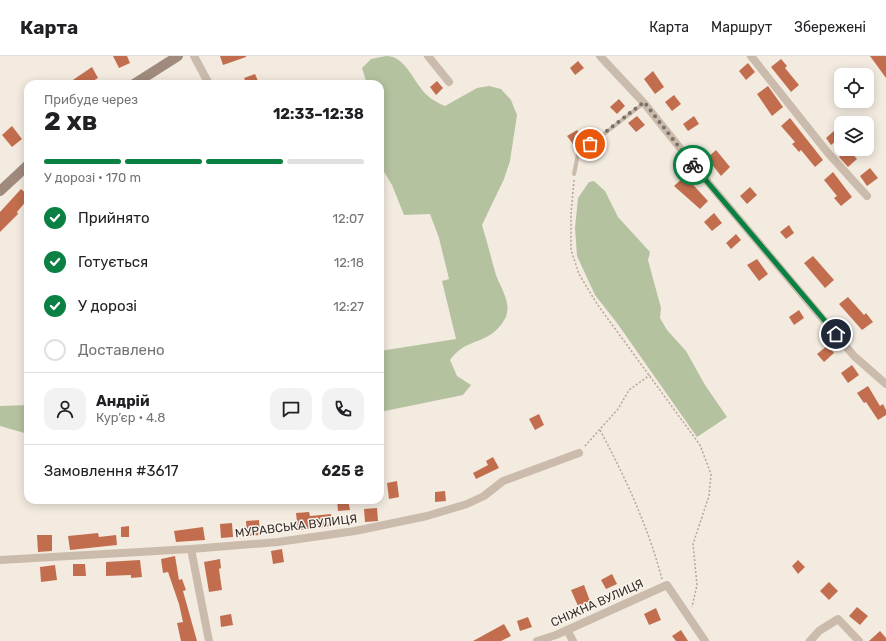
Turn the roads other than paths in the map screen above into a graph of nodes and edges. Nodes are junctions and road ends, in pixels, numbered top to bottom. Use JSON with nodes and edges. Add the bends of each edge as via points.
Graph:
{"nodes":[{"id":1,"x":178,"y":56,"type":"edge"},
{"id":2,"x":194,"y":56,"type":"edge"},
{"id":3,"x":428,"y":56,"type":"edge"},
{"id":4,"x":600,"y":56,"type":"edge"},
{"id":5,"x":751,"y":56,"type":"edge"},
{"id":6,"x":140,"y":80,"type":"edge"},
{"id":7,"x":207,"y":80,"type":"edge"},
{"id":8,"x":449,"y":82,"type":"dead end"},
{"id":9,"x":644,"y":102,"type":"junction"},
{"id":10,"x":24,"y":169,"type":"edge"},
{"id":11,"x":574,"y":174,"type":"road end"},
{"id":12,"x":0,"y":191,"type":"edge"},
{"id":13,"x":867,"y":196,"type":"dead end"},
{"id":14,"x":886,"y":384,"type":"edge"},
{"id":15,"x":580,"y":453,"type":"road end"},
{"id":16,"x":191,"y":549,"type":"junction"},
{"id":17,"x":0,"y":560,"type":"edge"},
{"id":18,"x":567,"y":630,"type":"junction"},
{"id":19,"x":209,"y":641,"type":"edge"},
{"id":20,"x":537,"y":641,"type":"edge"},
{"id":21,"x":573,"y":641,"type":"edge"},
{"id":22,"x":705,"y":641,"type":"edge"},
{"id":23,"x":810,"y":641,"type":"edge"},
{"id":24,"x":858,"y":641,"type":"edge"}],
"edges":[{"from":1,"to":6,"type":"street"},
{"from":2,"to":7,"type":"street"},
{"from":3,"to":8,"type":"street"},
{"from":4,"to":9,"type":"street"},
{"from":5,"to":13,"type":"street","via":[[828,153]]},
{"from":9,"to":11,"type":"lane","via":[[578,154]]},
{"from":9,"to":14,"type":"street","via":[[700,173],[854,356]]},
{"from":10,"to":12,"type":"street"},
{"from":15,"to":16,"type":"street","name":"МУРАВСЬКА ВУЛИЦЯ","via":[[503,481],[484,496],[467,504],[427,516],[278,542]]},
{"from":16,"to":17,"type":"street","name":"МУРАВСЬКА ВУЛИЦЯ"},
{"from":16,"to":19,"type":"street"},
{"from":18,"to":20,"type":"street","name":"СНІЖНА ВУЛИЦЯ"},
{"from":18,"to":21,"type":"street"},
{"from":18,"to":22,"type":"street","name":"СНІЖНА ВУЛИЦЯ","via":[[665,585]]},
{"from":23,"to":24,"type":"street","via":[[819,631],[838,619]]}]}
